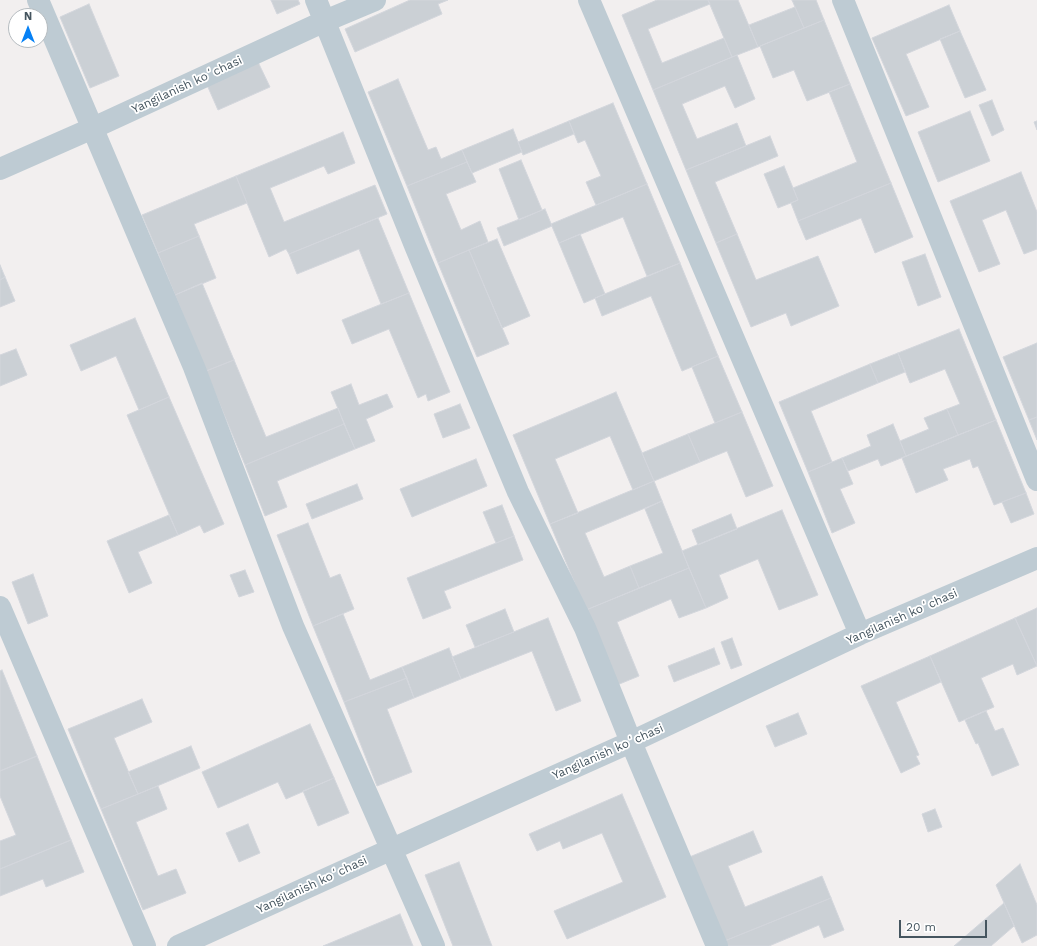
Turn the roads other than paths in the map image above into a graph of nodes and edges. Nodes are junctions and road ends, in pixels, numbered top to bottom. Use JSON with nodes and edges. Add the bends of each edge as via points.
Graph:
{"nodes":[{"id":1,"x":38,"y":0,"type":"edge"},
{"id":2,"x":316,"y":0,"type":"edge"},
{"id":3,"x":375,"y":0,"type":"edge"},
{"id":4,"x":589,"y":0,"type":"edge"},
{"id":5,"x":843,"y":0,"type":"edge"},
{"id":6,"x":325,"y":21,"type":"junction"},
{"id":7,"x":93,"y":128,"type":"junction"},
{"id":8,"x":0,"y":169,"type":"edge"},
{"id":9,"x":1037,"y":480,"type":"edge"},
{"id":10,"x":1037,"y":558,"type":"edge"},
{"id":11,"x":0,"y":606,"type":"edge"},
{"id":12,"x":860,"y":634,"type":"junction"},
{"id":13,"x":631,"y":742,"type":"junction"},
{"id":14,"x":392,"y":848,"type":"junction"},
{"id":15,"x":145,"y":946,"type":"edge"},
{"id":16,"x":178,"y":946,"type":"edge"},
{"id":17,"x":434,"y":946,"type":"edge"},
{"id":18,"x":717,"y":946,"type":"edge"}],
"edges":[{"from":1,"to":7,"type":"street"},
{"from":2,"to":6,"type":"street"},
{"from":3,"to":6,"type":"street","name":"Yangilanish koʻchasi"},
{"from":4,"to":12,"type":"street"},
{"from":5,"to":9,"type":"street"},
{"from":6,"to":7,"type":"street","name":"Yangilanish koʻchasi"},
{"from":6,"to":13,"type":"street","via":[[518,492],[585,628]]},
{"from":7,"to":8,"type":"street","name":"Yangilanish koʻchasi"},
{"from":7,"to":14,"type":"street","via":[[194,367],[293,626]]},
{"from":10,"to":12,"type":"street","name":"Yangilanish koʻchasi"},
{"from":11,"to":15,"type":"street"},
{"from":12,"to":13,"type":"street","name":"Yangilanish koʻchasi"},
{"from":13,"to":14,"type":"street","name":"Yangilanish koʻchasi"},
{"from":13,"to":18,"type":"street"},
{"from":14,"to":16,"type":"street","name":"Yangilanish koʻchasi"},
{"from":14,"to":17,"type":"street"}]}
